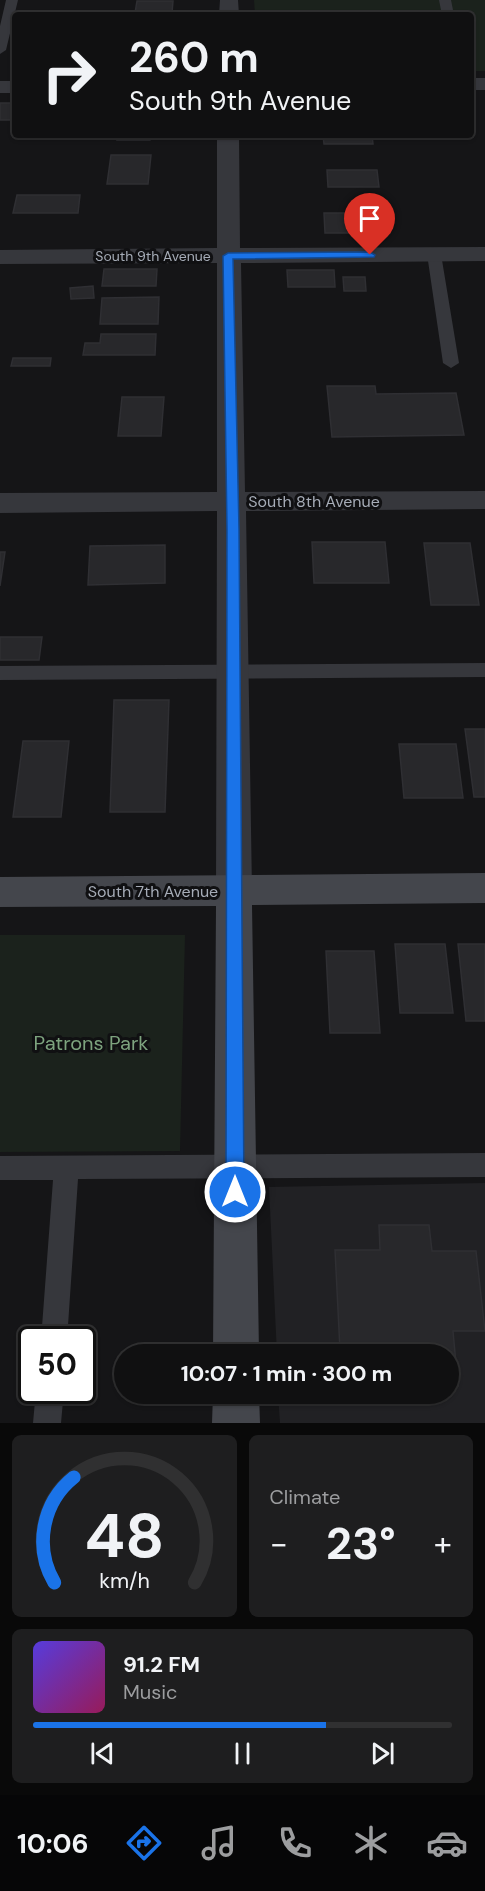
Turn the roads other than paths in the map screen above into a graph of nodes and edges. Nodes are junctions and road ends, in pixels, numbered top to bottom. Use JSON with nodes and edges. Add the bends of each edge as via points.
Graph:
{"nodes":[{"id":1,"x":12,"y":0,"type":"edge"},
{"id":2,"x":0,"y":50,"type":"edge"},
{"id":3,"x":228,"y":138,"type":"edge"},
{"id":4,"x":434,"y":254,"type":"junction"},
{"id":5,"x":485,"y":254,"type":"edge"},
{"id":6,"x":228,"y":256,"type":"junction"},
{"id":7,"x":0,"y":257,"type":"edge"},
{"id":8,"x":451,"y":363,"type":"dead end"},
{"id":9,"x":233,"y":501,"type":"junction"},
{"id":10,"x":485,"y":501,"type":"edge"},
{"id":11,"x":0,"y":503,"type":"edge"},
{"id":12,"x":485,"y":670,"type":"edge"},
{"id":13,"x":233,"y":672,"type":"junction"},
{"id":14,"x":0,"y":674,"type":"edge"},
{"id":15,"x":485,"y":888,"type":"edge"},
{"id":16,"x":234,"y":891,"type":"junction"},
{"id":17,"x":0,"y":892,"type":"edge"},
{"id":18,"x":485,"y":1165,"type":"edge"},
{"id":19,"x":0,"y":1168,"type":"edge"},
{"id":20,"x":66,"y":1168,"type":"junction"},
{"id":21,"x":235,"y":1168,"type":"junction"},
{"id":22,"x":55,"y":1326,"type":"edge"},
{"id":23,"x":236,"y":1344,"type":"edge"},
{"id":24,"x":49,"y":1404,"type":"edge"},
{"id":25,"x":236,"y":1404,"type":"edge"},
{"id":26,"x":47,"y":1423,"type":"edge"},
{"id":27,"x":236,"y":1423,"type":"edge"}],
"edges":[{"from":1,"to":2,"type":"lane"},
{"from":3,"to":6,"type":"street"},
{"from":4,"to":5,"type":"street","name":"South 9th Avenue"},
{"from":4,"to":6,"type":"street","name":"South 9th Avenue"},
{"from":4,"to":8,"type":"lane"},
{"from":6,"to":7,"type":"street","name":"South 9th Avenue"},
{"from":6,"to":9,"type":"street"},
{"from":9,"to":10,"type":"street","name":"South 8th Avenue"},
{"from":9,"to":11,"type":"street","name":"South 8th Avenue"},
{"from":9,"to":13,"type":"street"},
{"from":12,"to":13,"type":"lane"},
{"from":13,"to":14,"type":"lane"},
{"from":13,"to":16,"type":"street"},
{"from":15,"to":16,"type":"main road","name":"South 7th Avenue"},
{"from":16,"to":17,"type":"main road","name":"South 7th Avenue"},
{"from":16,"to":21,"type":"main road"},
{"from":18,"to":21,"type":"lane"},
{"from":19,"to":20,"type":"lane"},
{"from":20,"to":21,"type":"lane"},
{"from":20,"to":22,"type":"lane"},
{"from":21,"to":23,"type":"main road"},
{"from":24,"to":26,"type":"lane"},
{"from":25,"to":27,"type":"main road"}]}
